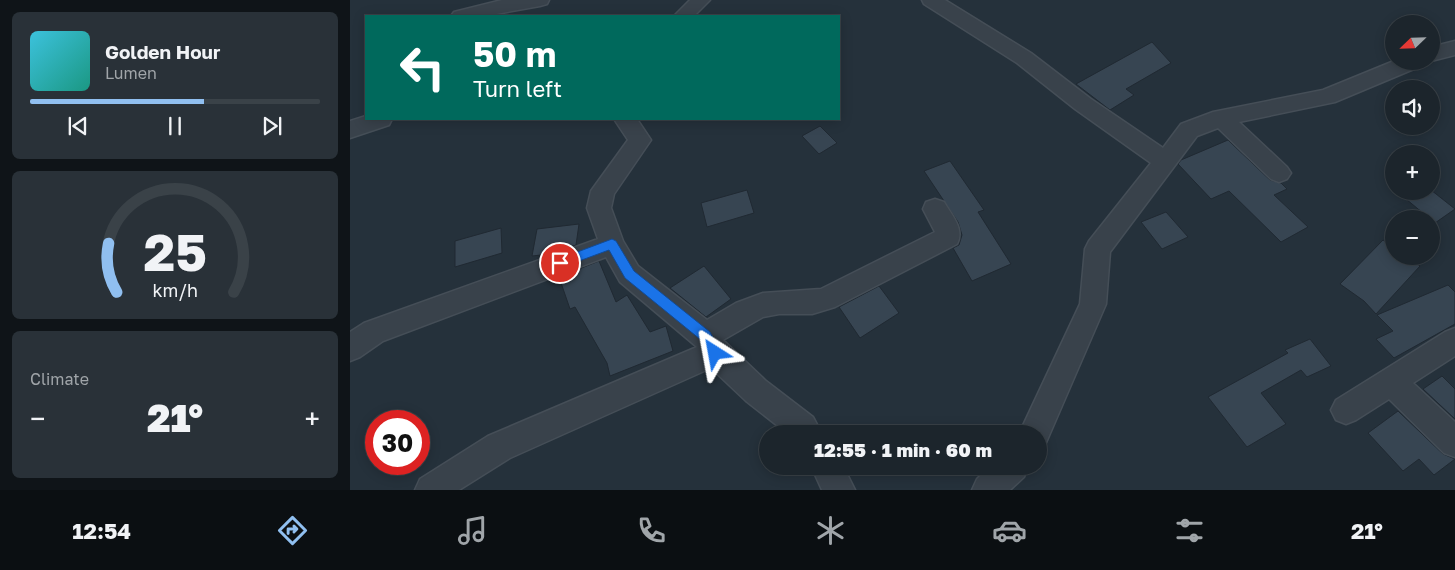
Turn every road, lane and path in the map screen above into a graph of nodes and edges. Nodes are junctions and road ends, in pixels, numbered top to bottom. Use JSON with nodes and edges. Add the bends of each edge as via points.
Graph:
{"nodes":[{"id":1,"x":540,"y":0,"type":"edge"},
{"id":2,"x":701,"y":0,"type":"edge"},
{"id":3,"x":931,"y":0,"type":"edge"},
{"id":4,"x":465,"y":15,"type":"edge"},
{"id":5,"x":547,"y":15,"type":"edge"},
{"id":6,"x":683,"y":15,"type":"edge"},
{"id":7,"x":1455,"y":48,"type":"edge"},
{"id":8,"x":1440,"y":52,"type":"edge"},
{"id":9,"x":1392,"y":70,"type":"edge"},
{"id":10,"x":1221,"y":118,"type":"junction"},
{"id":11,"x":378,"y":120,"type":"edge"},
{"id":12,"x":626,"y":120,"type":"edge"},
{"id":13,"x":350,"y":130,"type":"edge"},
{"id":14,"x":1165,"y":161,"type":"junction"},
{"id":15,"x":1279,"y":172,"type":"dead end"},
{"id":16,"x":935,"y":209,"type":"dead end"},
{"id":17,"x":612,"y":244,"type":"junction"},
{"id":18,"x":1455,"y":341,"type":"edge"},
{"id":19,"x":710,"y":345,"type":"junction"},
{"id":20,"x":350,"y":348,"type":"edge"},
{"id":21,"x":1392,"y":383,"type":"junction"},
{"id":22,"x":1346,"y":410,"type":"dead end"},
{"id":23,"x":800,"y":425,"type":"edge"},
{"id":24,"x":1038,"y":425,"type":"edge"},
{"id":25,"x":1455,"y":442,"type":"edge"},
{"id":26,"x":831,"y":475,"type":"edge"},
{"id":27,"x":1004,"y":475,"type":"edge"},
{"id":28,"x":431,"y":490,"type":"edge"},
{"id":29,"x":839,"y":490,"type":"edge"},
{"id":30,"x":988,"y":490,"type":"edge"}],
"edges":[{"from":1,"to":4,"type":"street"},
{"from":1,"to":5,"type":"street"},
{"from":2,"to":6,"type":"street"},
{"from":3,"to":14,"type":"street","via":[[1024,58]]},
{"from":7,"to":8,"type":"street"},
{"from":9,"to":10,"type":"street","via":[[1327,97]]},
{"from":10,"to":14,"type":"street","via":[[1189,130]]},
{"from":10,"to":15,"type":"street"},
{"from":11,"to":13,"type":"street"},
{"from":12,"to":17,"type":"street","via":[[640,140],[603,191],[599,208]]},
{"from":14,"to":24,"type":"street","via":[[1098,249],[1093,304]]},
{"from":16,"to":19,"type":"street","via":[[948,231],[948,237],[826,300],[807,304],[772,303],[748,310]]},
{"from":17,"to":19,"type":"street","via":[[629,274]]},
{"from":17,"to":20,"type":"street","via":[[374,332]]},
{"from":18,"to":21,"type":"street"},
{"from":19,"to":23,"type":"street","via":[[756,391]]},
{"from":19,"to":28,"type":"street","via":[[500,447]]},
{"from":21,"to":22,"type":"street"},
{"from":21,"to":25,"type":"street"},
{"from":26,"to":29,"type":"street"},
{"from":27,"to":30,"type":"street"}]}
